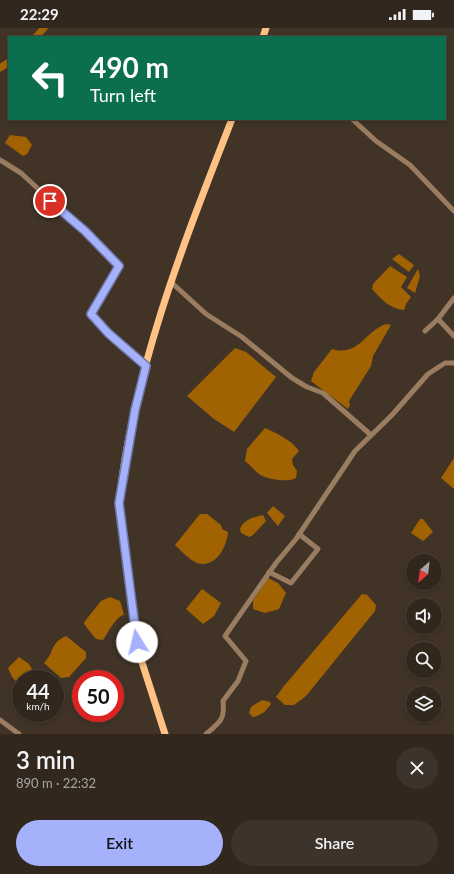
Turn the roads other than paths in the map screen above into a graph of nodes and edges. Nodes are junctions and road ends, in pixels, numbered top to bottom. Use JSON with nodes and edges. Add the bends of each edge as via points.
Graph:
{"nodes":[{"id":1,"x":232,"y":120,"type":"edge"},
{"id":2,"x":353,"y":120,"type":"edge"},
{"id":3,"x":0,"y":160,"type":"edge"},
{"id":4,"x":454,"y":212,"type":"edge"},
{"id":5,"x":172,"y":283,"type":"junction"},
{"id":6,"x":454,"y":298,"type":"edge"},
{"id":7,"x":438,"y":319,"type":"junction"},
{"id":8,"x":425,"y":331,"type":"dead end"},
{"id":9,"x":454,"y":336,"type":"edge"},
{"id":10,"x":454,"y":363,"type":"edge"},
{"id":11,"x":146,"y":366,"type":"junction"},
{"id":12,"x":371,"y":435,"type":"junction"},
{"id":13,"x":299,"y":534,"type":"junction"},
{"id":14,"x":269,"y":572,"type":"junction"},
{"id":15,"x":0,"y":720,"type":"edge"},
{"id":16,"x":19,"y":734,"type":"edge"},
{"id":17,"x":165,"y":734,"type":"edge"},
{"id":18,"x":206,"y":734,"type":"edge"}],
"edges":[{"from":1,"to":5,"type":"main road"},
{"from":2,"to":4,"type":"street","via":[[376,141],[410,165]]},
{"from":3,"to":11,"type":"street","via":[[21,173],[115,260],[119,266],[91,314],[108,333]]},
{"from":5,"to":11,"type":"main road"},
{"from":5,"to":12,"type":"street","via":[[206,314],[242,337],[292,378],[306,387],[323,393]]},
{"from":6,"to":7,"type":"street"},
{"from":7,"to":8,"type":"street"},
{"from":7,"to":9,"type":"street"},
{"from":10,"to":12,"type":"street","via":[[445,363],[428,374]]},
{"from":11,"to":17,"type":"main road","via":[[135,410],[119,503],[139,653]]},
{"from":12,"to":13,"type":"street","via":[[342,468]]},
{"from":13,"to":14,"type":"street"},
{"from":13,"to":14,"type":"street","via":[[318,549],[300,574],[291,583]]},
{"from":14,"to":18,"type":"street","via":[[225,636],[246,661],[238,681],[223,700],[223,719]]},
{"from":15,"to":16,"type":"street"}]}
